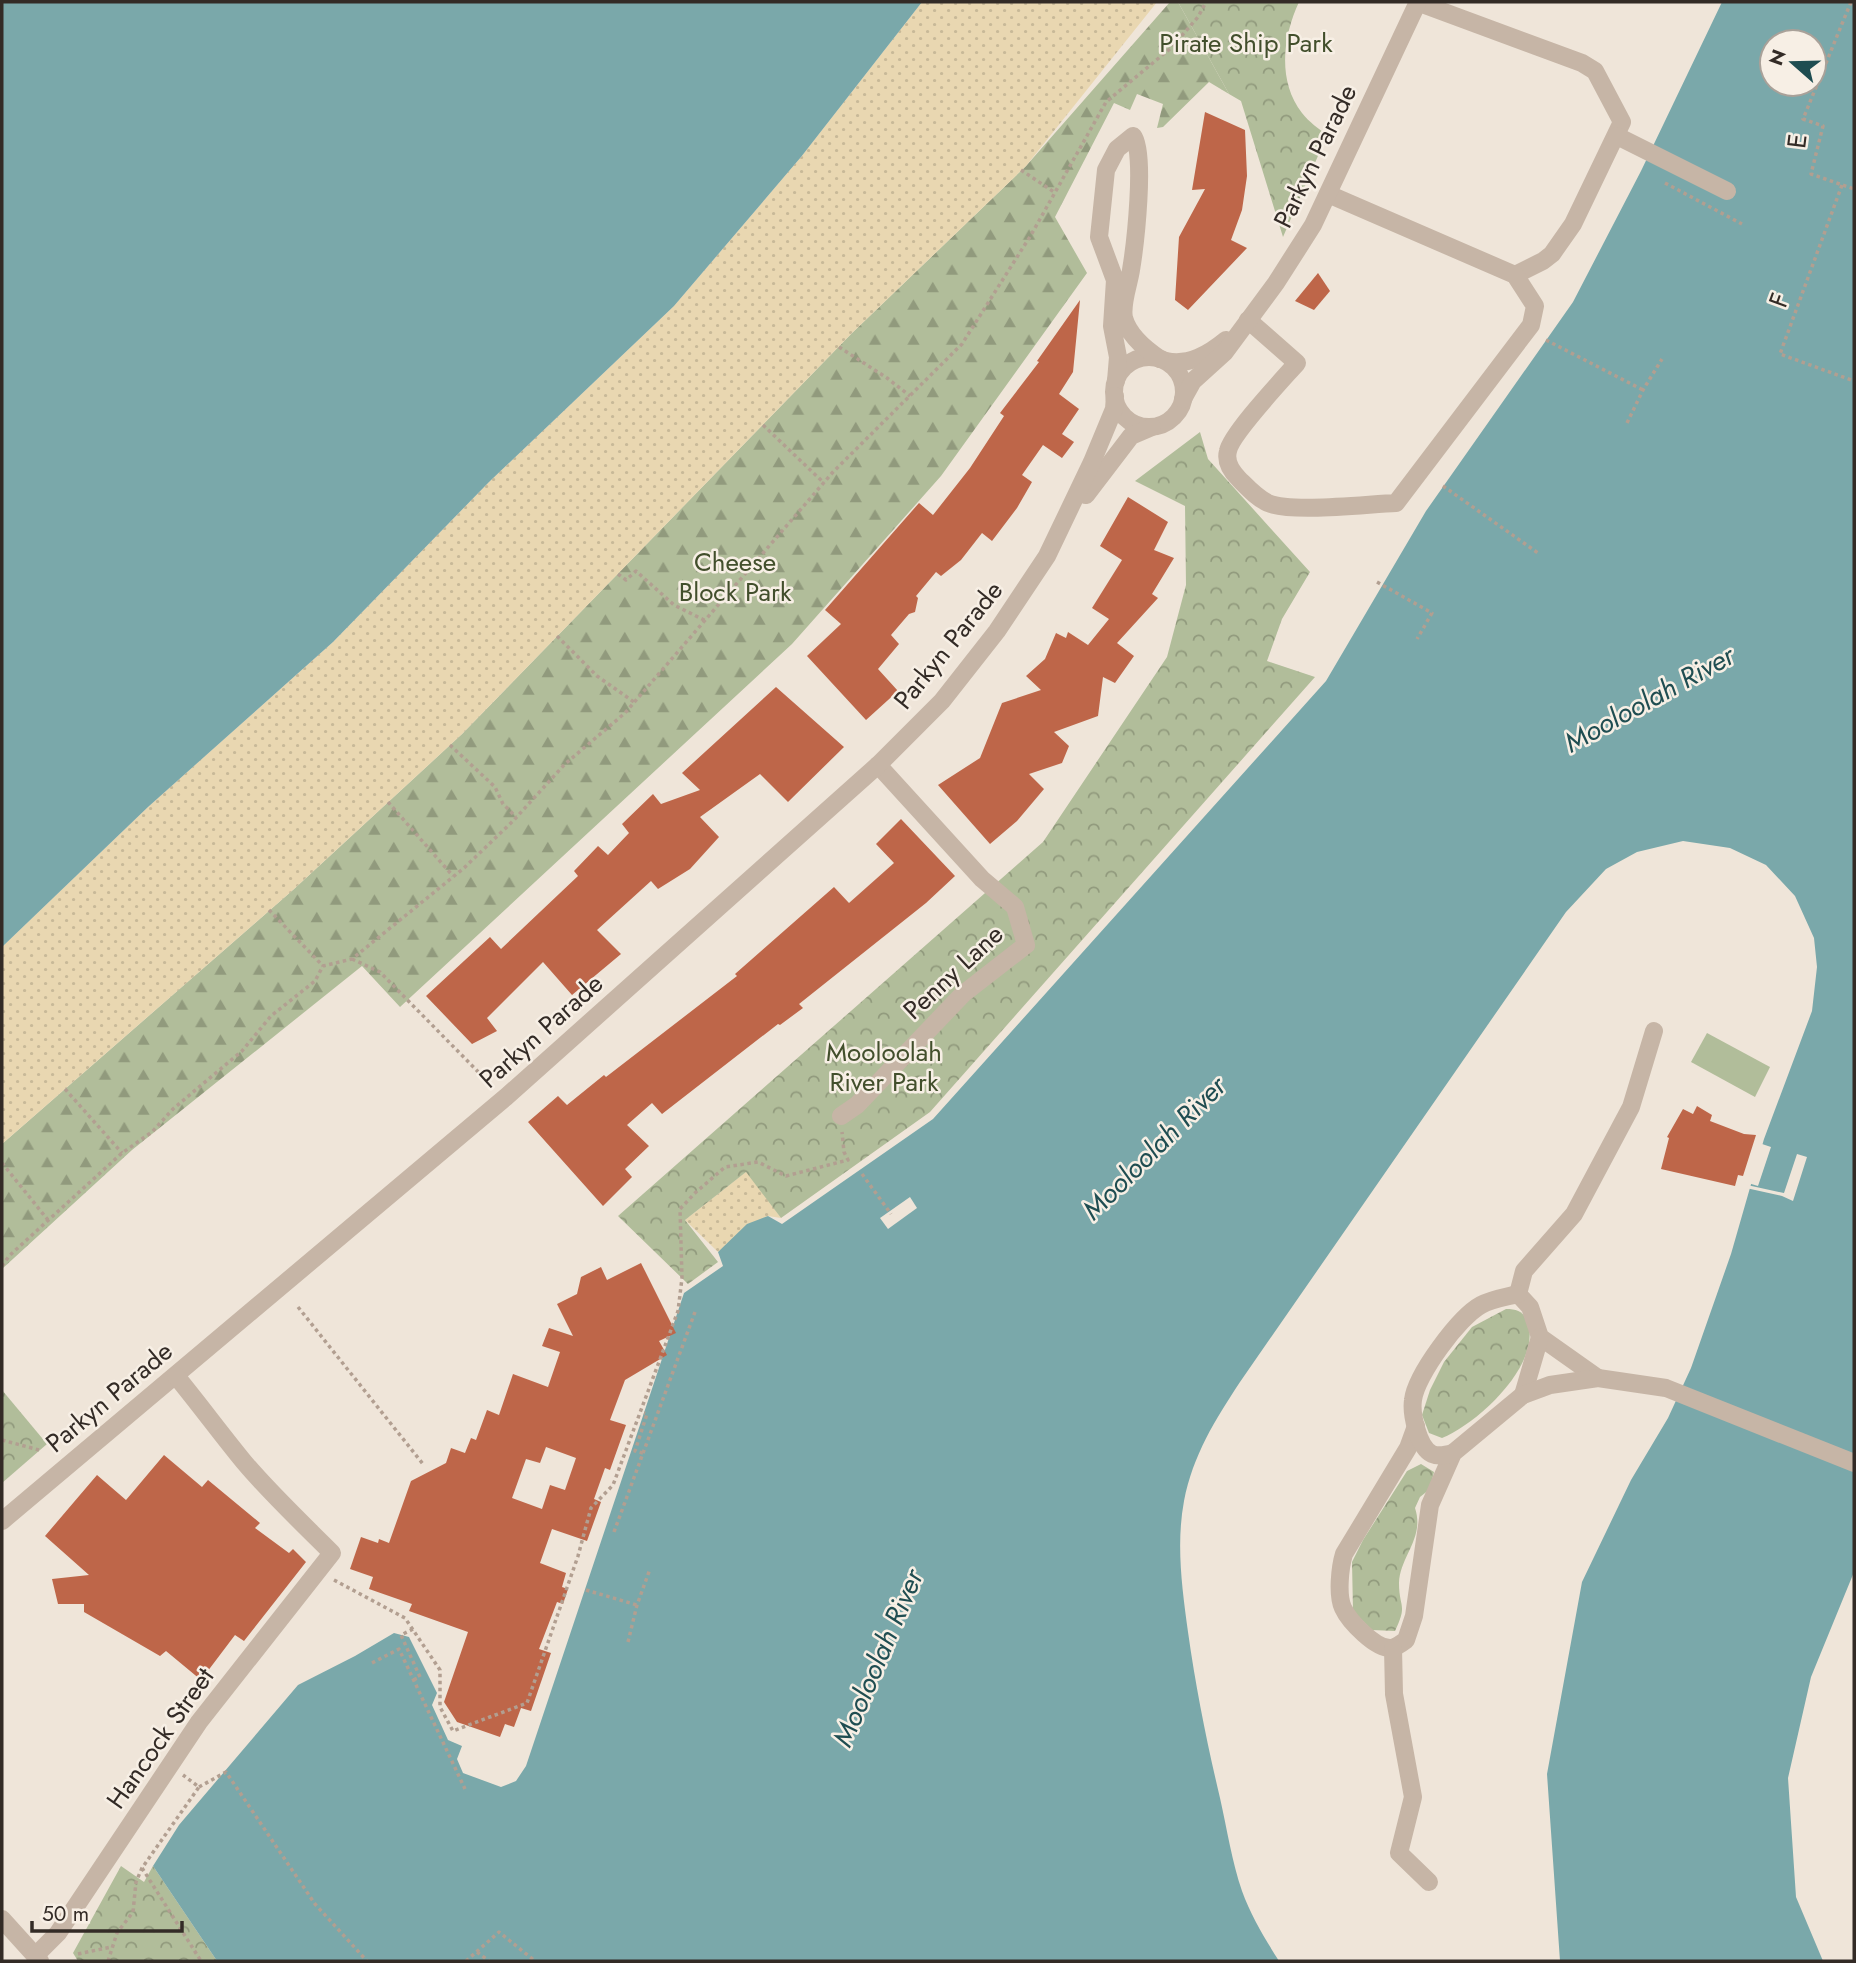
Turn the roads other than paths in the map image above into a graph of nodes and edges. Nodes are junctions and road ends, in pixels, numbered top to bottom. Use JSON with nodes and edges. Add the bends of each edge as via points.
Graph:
{"nodes":[{"id":1,"x":1418,"y":2,"type":"edge"},
{"id":2,"x":1617,"y":136,"type":"junction"},
{"id":3,"x":1727,"y":191,"type":"dead end"},
{"id":4,"x":1328,"y":194,"type":"junction"},
{"id":5,"x":1515,"y":275,"type":"junction"},
{"id":6,"x":1246,"y":322,"type":"junction"},
{"id":7,"x":1163,"y":360,"type":"junction"},
{"id":8,"x":1116,"y":389,"type":"junction"},
{"id":9,"x":1183,"y":400,"type":"junction"},
{"id":10,"x":1152,"y":427,"type":"junction"},
{"id":11,"x":1061,"y":530,"type":"junction"},
{"id":12,"x":878,"y":765,"type":"junction"},
{"id":13,"x":1654,"y":1031,"type":"dead end"},
{"id":14,"x":841,"y":1116,"type":"road end"},
{"id":15,"x":1518,"y":1294,"type":"junction"},
{"id":16,"x":1540,"y":1337,"type":"junction"},
{"id":17,"x":176,"y":1376,"type":"junction"},
{"id":18,"x":1598,"y":1378,"type":"junction"},
{"id":19,"x":1524,"y":1395,"type":"junction"},
{"id":20,"x":1416,"y":1426,"type":"junction"},
{"id":21,"x":1453,"y":1453,"type":"junction"},
{"id":22,"x":1854,"y":1463,"type":"edge"},
{"id":23,"x":2,"y":1521,"type":"edge"},
{"id":24,"x":1393,"y":1648,"type":"junction"},
{"id":25,"x":1429,"y":1882,"type":"dead end"},
{"id":26,"x":2,"y":1920,"type":"edge"},
{"id":27,"x":37,"y":1958,"type":"edge"}],
"edges":[{"from":1,"to":2,"type":"street","via":[[1595,71],[1622,122]]},
{"from":1,"to":4,"type":"street","name":"Parkyn Parade"},
{"from":2,"to":3,"type":"street"},
{"from":2,"to":5,"type":"street","via":[[1573,224],[1552,254]]},
{"from":4,"to":5,"type":"street"},
{"from":4,"to":6,"type":"street","name":"Parkyn Parade","via":[[1294,256]]},
{"from":5,"to":6,"type":"street","via":[[1535,306],[1531,325],[1396,503],[1300,508],[1269,504],[1231,471],[1228,451],[1235,436],[1297,363]]},
{"from":6,"to":7,"type":"street","name":"Parkyn Parade","via":[[1196,359]]},
{"from":6,"to":9,"type":"street","name":"Parkyn Parade","via":[[1221,357],[1193,381]]},
{"from":7,"to":8,"type":"street","via":[[1135,360],[1125,367]]},
{"from":7,"to":8,"type":"street","name":"Parkyn Parade","via":[[1136,339],[1124,315],[1140,163],[1133,135],[1117,149],[1106,170],[1099,237],[1115,280]]},
{"from":7,"to":9,"type":"street","via":[[1181,376]]},
{"from":8,"to":10,"type":"street","via":[[1121,412]]},
{"from":8,"to":11,"type":"street","name":"Parkyn Parade","via":[[1112,414]]},
{"from":9,"to":10,"type":"street","via":[[1172,419]]},
{"from":10,"to":11,"type":"street","name":"Parkyn Parade","via":[[1123,443]]},
{"from":11,"to":12,"type":"street","name":"Parkyn Parade","via":[[997,632],[942,701]]},
{"from":12,"to":14,"type":"street","name":"Penny Lane","via":[[982,879],[1015,907],[1026,944],[963,994],[857,1105]]},
{"from":12,"to":17,"type":"street","name":"Parkyn Parade","via":[[506,1097]]},
{"from":13,"to":15,"type":"street","via":[[1631,1107],[1574,1214],[1524,1271]]},
{"from":15,"to":16,"type":"street","via":[[1530,1307]]},
{"from":15,"to":20,"type":"street","via":[[1482,1304],[1456,1326],[1430,1363],[1413,1399]]},
{"from":16,"to":18,"type":"street"},
{"from":16,"to":19,"type":"street"},
{"from":17,"to":23,"type":"street","name":"Parkyn Parade"},
{"from":17,"to":27,"type":"street","name":"Hancock Street","via":[[243,1461],[332,1553],[199,1722]]},
{"from":18,"to":19,"type":"street","via":[[1550,1385]]},
{"from":18,"to":22,"type":"street","via":[[1666,1388]]},
{"from":19,"to":21,"type":"street"},
{"from":20,"to":21,"type":"street","via":[[1422,1445],[1431,1454]]},
{"from":20,"to":24,"type":"street","via":[[1339,1568],[1342,1607],[1361,1633],[1382,1647]]},
{"from":21,"to":24,"type":"street","via":[[1430,1506],[1406,1640]]},
{"from":24,"to":25,"type":"street","via":[[1394,1694],[1413,1797],[1399,1853]]},
{"from":26,"to":27,"type":"street"}]}
